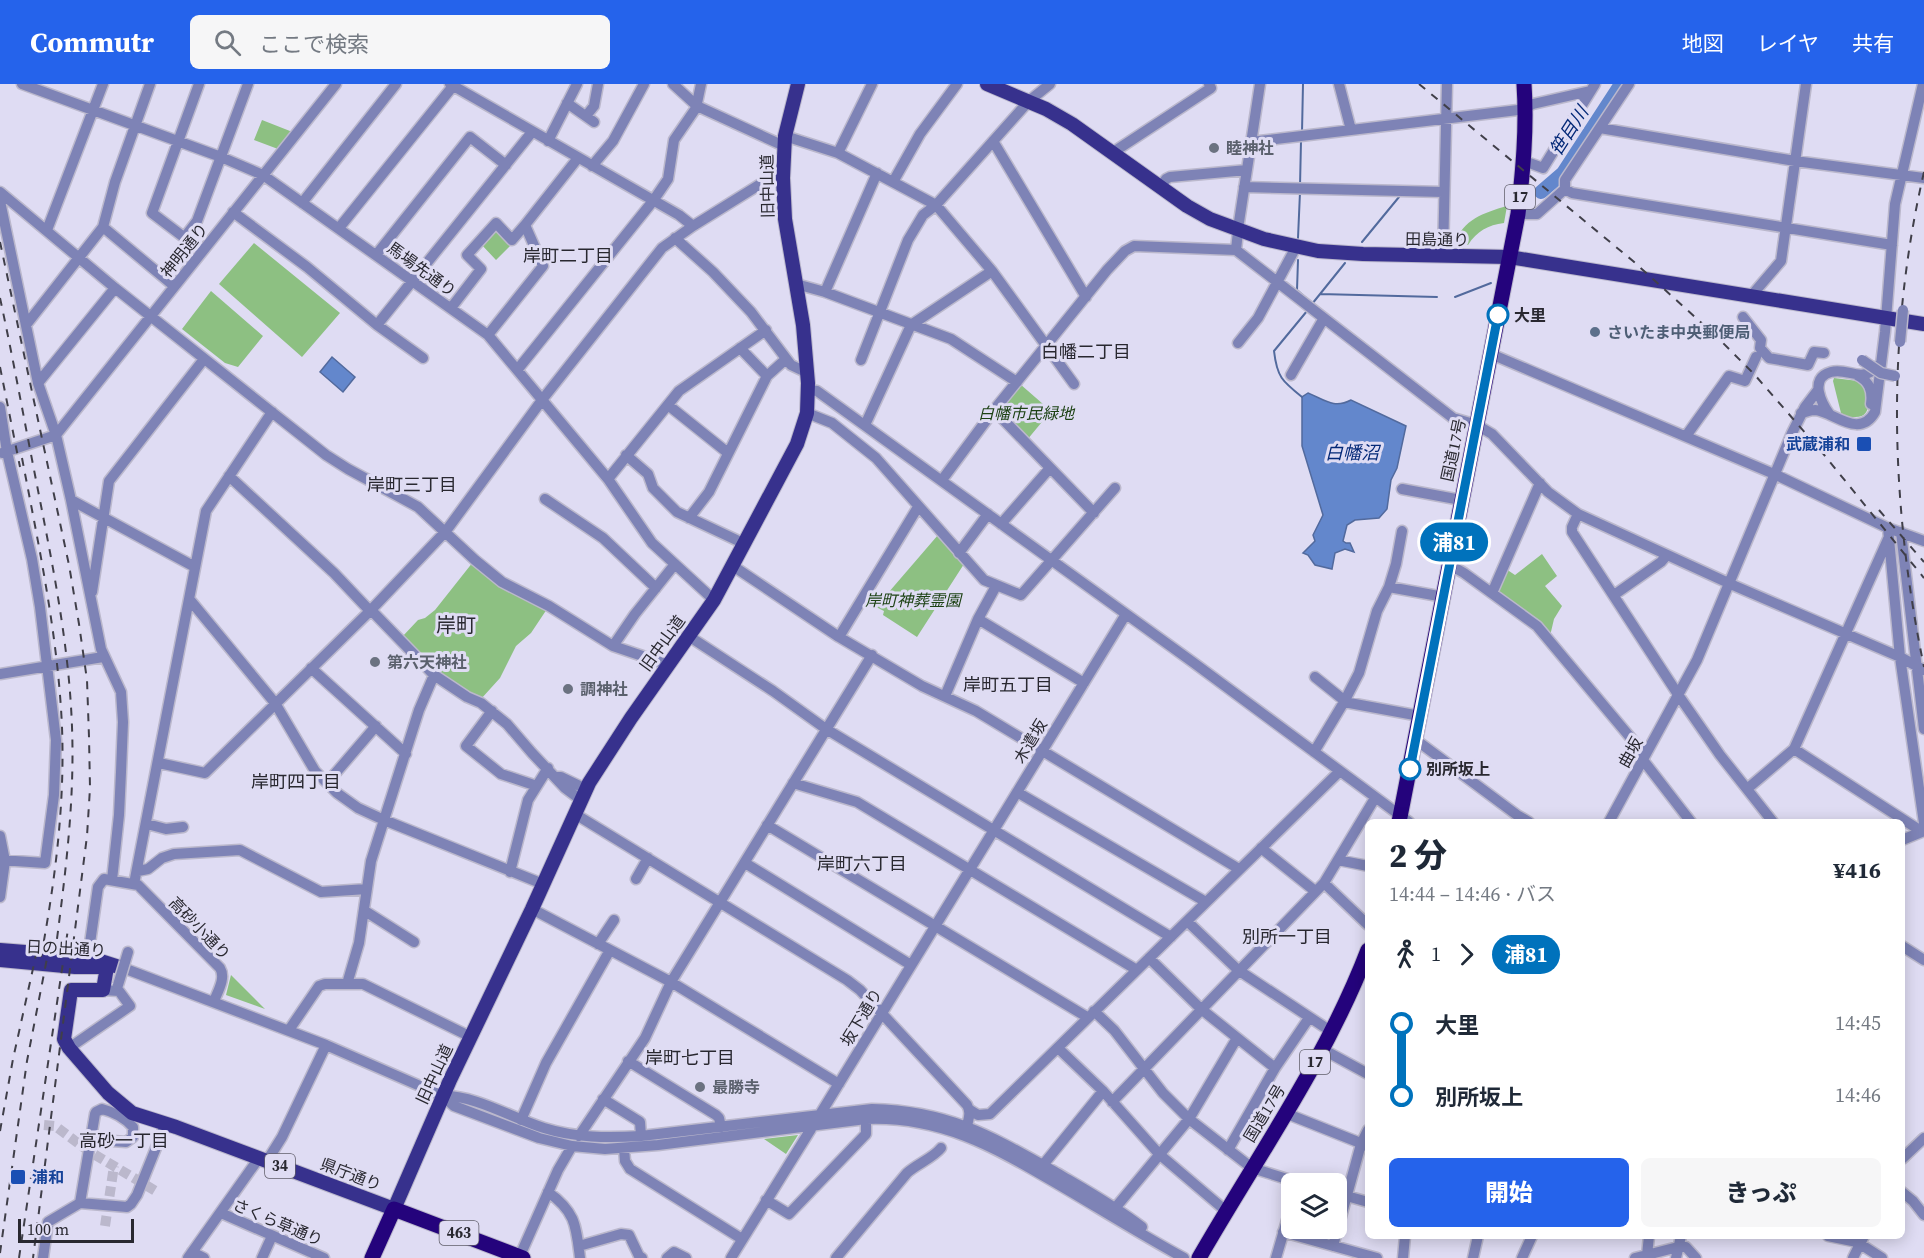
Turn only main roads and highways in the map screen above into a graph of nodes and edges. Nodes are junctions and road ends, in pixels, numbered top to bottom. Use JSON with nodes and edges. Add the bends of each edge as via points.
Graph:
{"nodes":[{"id":1,"x":798,"y":84,"type":"edge"},
{"id":2,"x":987,"y":84,"type":"edge"},
{"id":3,"x":1524,"y":84,"type":"edge"},
{"id":4,"x":1509,"y":257,"type":"junction"},
{"id":5,"x":1924,"y":324,"type":"edge"},
{"id":6,"x":1403,"y":819,"type":"edge"},
{"id":7,"x":0,"y":950,"type":"edge"},
{"id":8,"x":1365,"y":959,"type":"edge"},
{"id":9,"x":0,"y":960,"type":"edge"},
{"id":10,"x":120,"y":962,"type":"junction"},
{"id":11,"x":394,"y":1209,"type":"junction"},
{"id":12,"x":372,"y":1258,"type":"edge"},
{"id":13,"x":520,"y":1258,"type":"edge"},
{"id":14,"x":1199,"y":1258,"type":"edge"}],
"edges":[{"from":1,"to":11,"type":"main road","name":"旧中山道","via":[[784,141],[783,170],[785,219],[803,325],[809,390],[807,413],[791,457],[714,600],[603,759],[584,795],[442,1096]]},
{"from":2,"to":4,"type":"main road","name":"田島通り","via":[[1072,124],[1160,188],[1210,219],[1238,230],[1296,247],[1363,254]]},
{"from":3,"to":4,"type":"highway","name":"国道17号","number":"17","via":[[1524,161]]},
{"from":4,"to":5,"type":"main road","name":"田島通り"},
{"from":4,"to":6,"type":"highway","name":"国道17号","number":"17"},
{"from":7,"to":10,"type":"main road","name":"日の出通り"},
{"from":8,"to":14,"type":"highway","name":"国道17号","number":"17","via":[[1332,1032]]},
{"from":9,"to":10,"type":"main road","name":"日の出通り","via":[[75,967]]},
{"from":10,"to":11,"type":"main road","name":"県庁通り","number":"34","via":[[103,990],[71,990],[64,1039],[122,1112],[166,1123]]},
{"from":11,"to":12,"type":"highway","name":"旧中山道"},
{"from":11,"to":13,"type":"highway","name":"県庁通り","number":"463"}]}
